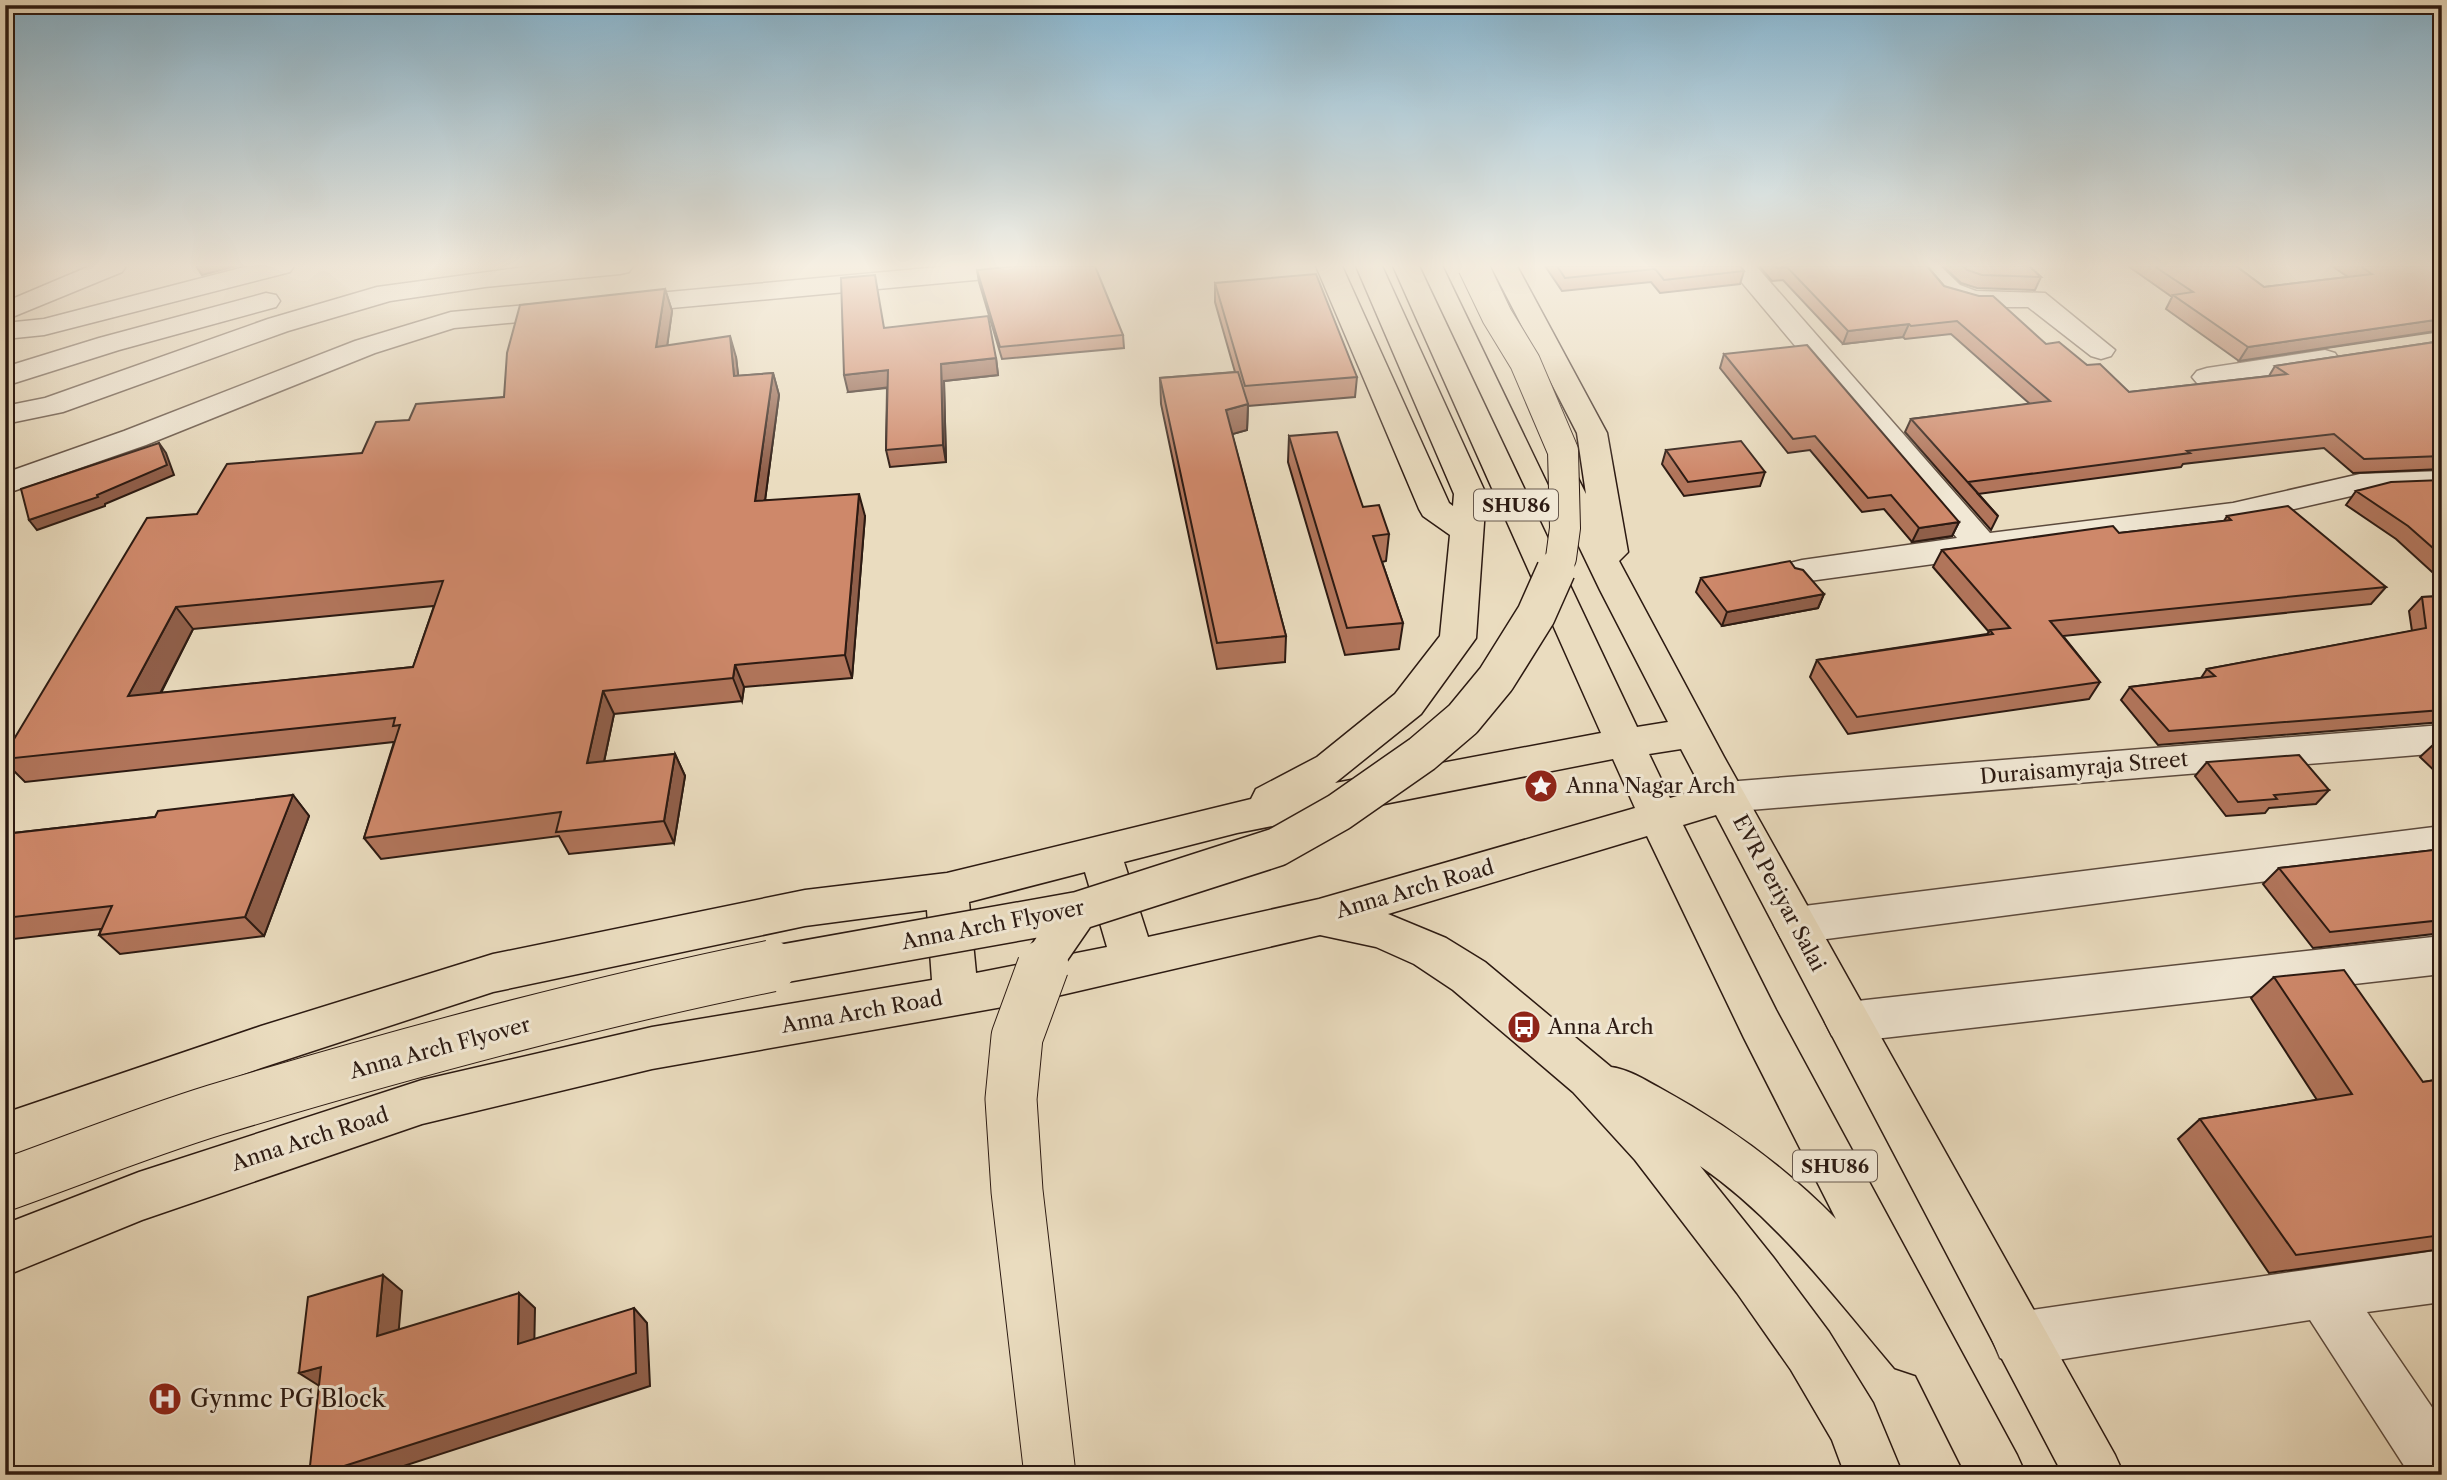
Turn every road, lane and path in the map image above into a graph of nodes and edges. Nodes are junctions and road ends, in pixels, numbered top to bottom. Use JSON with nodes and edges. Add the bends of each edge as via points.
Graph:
{"nodes":[{"id":1,"x":142,"y":335,"type":"edge"},
{"id":2,"x":250,"y":335,"type":"edge"},
{"id":3,"x":403,"y":335,"type":"edge"},
{"id":4,"x":1359,"y":335,"type":"edge"},
{"id":5,"x":1400,"y":335,"type":"edge"},
{"id":6,"x":1438,"y":335,"type":"edge"},
{"id":7,"x":1491,"y":335,"type":"edge"},
{"id":8,"x":1509,"y":335,"type":"edge"},
{"id":9,"x":1540,"y":335,"type":"edge"},
{"id":10,"x":1801,"y":335,"type":"edge"},
{"id":11,"x":2082,"y":335,"type":"edge"},
{"id":12,"x":2101,"y":350,"type":"dead end"},
{"id":13,"x":2345,"y":356,"type":"edge"},
{"id":14,"x":5,"y":377,"type":"edge"},
{"id":15,"x":2207,"y":377,"type":"dead end"},
{"id":16,"x":5,"y":415,"type":"edge"},
{"id":17,"x":1464,"y":481,"type":"junction"},
{"id":18,"x":2442,"y":481,"type":"edge"},
{"id":19,"x":5,"y":484,"type":"edge"},
{"id":20,"x":1525,"y":525,"type":"junction"},
{"id":21,"x":1468,"y":531,"type":"junction"},
{"id":22,"x":1982,"y":545,"type":"junction"},
{"id":23,"x":1802,"y":572,"type":"edge"},
{"id":24,"x":1617,"y":590,"type":"junction"},
{"id":25,"x":1693,"y":733,"type":"junction"},
{"id":26,"x":2442,"y":739,"type":"edge"},
{"id":27,"x":1624,"y":743,"type":"junction"},
{"id":28,"x":1726,"y":797,"type":"junction"},
{"id":29,"x":1237,"y":817,"type":"junction"},
{"id":30,"x":1659,"y":817,"type":"junction"},
{"id":31,"x":2442,"y":842,"type":"edge"},
{"id":32,"x":1100,"y":853,"type":"junction"},
{"id":33,"x":947,"y":890,"type":"junction"},
{"id":34,"x":1078,"y":911,"type":"junction"},
{"id":35,"x":1319,"y":917,"type":"junction"},
{"id":36,"x":1797,"y":925,"type":"junction"},
{"id":37,"x":2442,"y":955,"type":"edge"},
{"id":38,"x":1133,"y":959,"type":"junction"},
{"id":39,"x":956,"y":996,"type":"junction"},
{"id":40,"x":1848,"y":1022,"type":"junction"},
{"id":41,"x":1590,"y":1077,"type":"junction"},
{"id":42,"x":5,"y":1136,"type":"edge"},
{"id":43,"x":5,"y":1185,"type":"edge"},
{"id":44,"x":5,"y":1250,"type":"edge"},
{"id":45,"x":2442,"y":1276,"type":"edge"},
{"id":46,"x":2322,"y":1292,"type":"junction"},
{"id":47,"x":2019,"y":1339,"type":"junction"},
{"id":48,"x":1956,"y":1398,"type":"junction"},
{"id":49,"x":2442,"y":1473,"type":"edge"},
{"id":50,"x":1050,"y":1475,"type":"edge"},
{"id":51,"x":1874,"y":1475,"type":"edge"},
{"id":52,"x":1997,"y":1475,"type":"edge"},
{"id":53,"x":2095,"y":1475,"type":"edge"}],
"edges":[{"from":1,"to":14,"type":"street"},
{"from":2,"to":16,"type":"street","via":[[52,406]]},
{"from":3,"to":19,"type":"street"},
{"from":4,"to":21,"type":"main road","via":[[1435,509]]},
{"from":5,"to":17,"type":"main road"},
{"from":6,"to":20,"type":"main road","number":"SHU86"},
{"from":7,"to":24,"type":"main road","name":"EVR Periyar Salai","number":"SHU86"},
{"from":8,"to":34,"type":"main road","name":"Anna Arch Flyover","bridge":true,"via":[[1563,451],[1564,528],[1561,558],[1536,615],[1496,679],[1464,719],[1422,754],[1339,812],[1277,847]]},
{"from":9,"to":24,"type":"main road","via":[[1592,433]]},
{"from":10,"to":22,"type":"street"},
{"from":11,"to":12,"type":"street"},
{"from":13,"to":15,"type":"street"},
{"from":17,"to":20,"type":"main road"},
{"from":17,"to":21,"type":"main road"},
{"from":18,"to":22,"type":"street","via":[[2360,484],[2233,513]]},
{"from":20,"to":27,"type":"main road","number":"SHU86"},
{"from":21,"to":29,"type":"main road","via":[[1458,638],[1408,704],[1331,767]]},
{"from":22,"to":23,"type":"street"},
{"from":24,"to":25,"type":"main road","name":"EVR Periyar Salai","number":"SHU86"},
{"from":25,"to":27,"type":"main road"},
{"from":25,"to":28,"type":"main road","name":"EVR Periyar Salai","number":"SHU86"},
{"from":26,"to":28,"type":"street","name":"Duraisamyraja Street"},
{"from":27,"to":29,"type":"main road"},
{"from":27,"to":30,"type":"main road","number":"SHU86"},
{"from":28,"to":30,"type":"main road","name":"Anna Arch Road"},
{"from":28,"to":36,"type":"main road","name":"EVR Periyar Salai","number":"SHU86"},
{"from":29,"to":32,"type":"main road"},
{"from":30,"to":35,"type":"main road","name":"Anna Arch Road"},
{"from":30,"to":48,"type":"main road","number":"SHU86","via":[[1760,1024]]},
{"from":31,"to":36,"type":"street"},
{"from":32,"to":33,"type":"main road"},
{"from":32,"to":38,"type":"main road"},
{"from":33,"to":39,"type":"main road"},
{"from":33,"to":42,"type":"main road","via":[[805,908],[493,973]]},
{"from":34,"to":43,"type":"main road","name":"Anna Arch Flyover","bridge":true,"via":[[769,966],[642,994],[213,1111]]},
{"from":34,"to":50,"type":"main road","bridge":true,"via":[[1047,956],[1017,1037],[1011,1099],[1017,1191]]},
{"from":35,"to":38,"type":"main road","name":"Anna Arch Road"},
{"from":35,"to":41,"type":"main road","via":[[1382,930],[1430,951],[1469,976]]},
{"from":36,"to":40,"type":"main road","name":"EVR Periyar Salai","number":"SHU86"},
{"from":37,"to":40,"type":"street"},
{"from":38,"to":39,"type":"main road","name":"Anna Arch Road"},
{"from":39,"to":44,"type":"main road","name":"Anna Arch Road","via":[[652,1048],[422,1102],[139,1196]]},
{"from":40,"to":47,"type":"main road","name":"EVR Periyar Salai","number":"SHU86"},
{"from":41,"to":48,"type":"main road","via":[[1672,1119],[1762,1183],[1813,1233]]},
{"from":41,"to":51,"type":"main road","via":[[1652,1144],[1810,1351],[1853,1423]]},
{"from":45,"to":46,"type":"street"},
{"from":46,"to":47,"type":"street"},
{"from":46,"to":49,"type":"street"},
{"from":47,"to":53,"type":"main road","name":"EVR Periyar Salai","number":"SHU86"},
{"from":48,"to":52,"type":"main road","number":"SHU86"}]}
